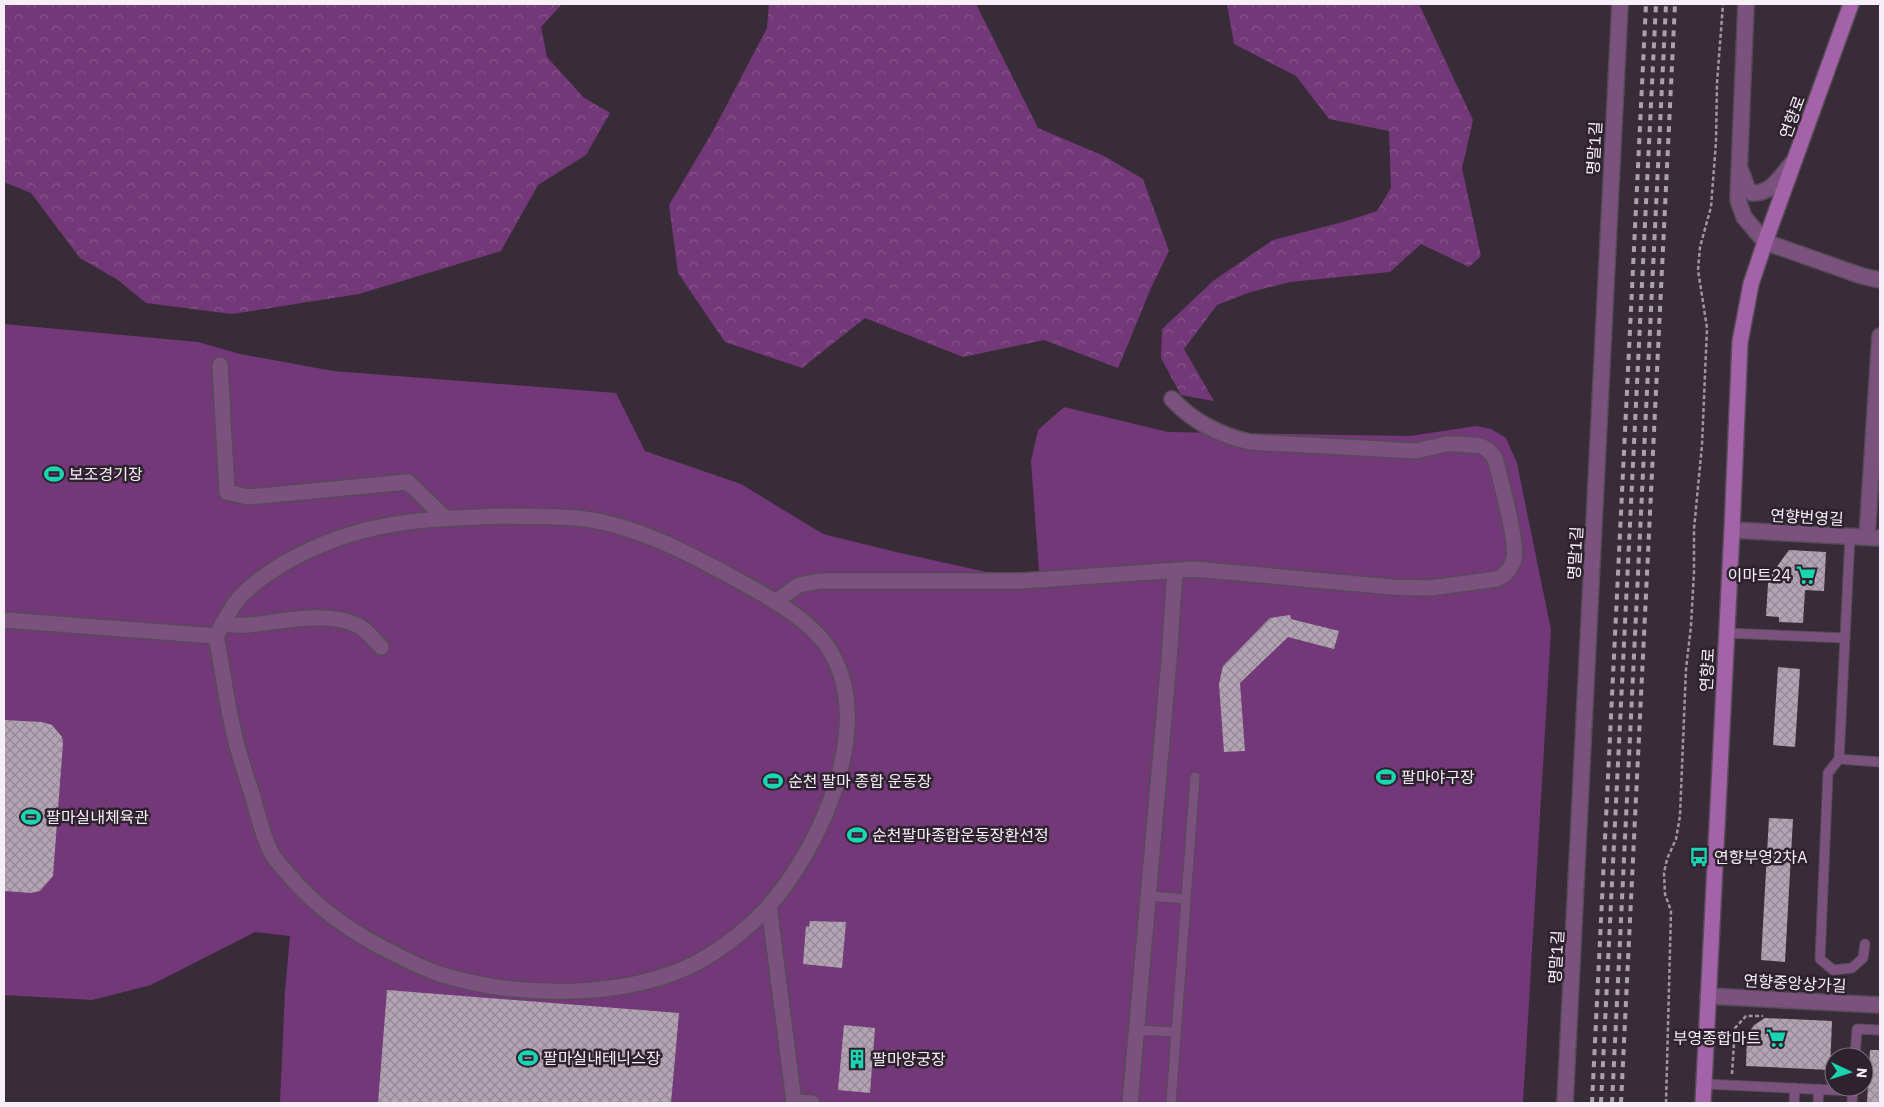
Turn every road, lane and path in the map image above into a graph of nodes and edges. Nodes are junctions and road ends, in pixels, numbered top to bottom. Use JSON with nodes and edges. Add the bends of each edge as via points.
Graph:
{"nodes":[{"id":1,"x":1620,"y":4,"type":"edge"},
{"id":2,"x":1723,"y":4,"type":"edge"},
{"id":3,"x":1746,"y":4,"type":"edge"},
{"id":4,"x":1851,"y":4,"type":"edge"},
{"id":5,"x":1796,"y":158,"type":"junction"},
{"id":6,"x":1739,"y":166,"type":"junction"},
{"id":7,"x":1765,"y":242,"type":"junction"},
{"id":8,"x":1880,"y":280,"type":"edge"},
{"id":9,"x":1880,"y":336,"type":"edge"},
{"id":10,"x":220,"y":365,"type":"dead end"},
{"id":11,"x":1172,"y":399,"type":"dead end"},
{"id":12,"x":445,"y":518,"type":"junction"},
{"id":13,"x":1732,"y":530,"type":"junction"},
{"id":14,"x":1850,"y":536,"type":"junction"},
{"id":15,"x":1874,"y":538,"type":"edge"},
{"id":16,"x":1175,"y":570,"type":"junction"},
{"id":17,"x":774,"y":602,"type":"junction"},
{"id":18,"x":4,"y":620,"type":"edge"},
{"id":19,"x":219,"y":630,"type":"junction"},
{"id":20,"x":1726,"y":632,"type":"junction"},
{"id":21,"x":1845,"y":638,"type":"junction"},
{"id":22,"x":381,"y":648,"type":"dead end"},
{"id":23,"x":1839,"y":759,"type":"junction"},
{"id":24,"x":1880,"y":762,"type":"edge"},
{"id":25,"x":1195,"y":777,"type":"dead end"},
{"id":26,"x":1149,"y":896,"type":"junction"},
{"id":27,"x":1186,"y":899,"type":"junction"},
{"id":28,"x":769,"y":906,"type":"junction"},
{"id":29,"x":1865,"y":944,"type":"dead end"},
{"id":30,"x":1708,"y":996,"type":"junction"},
{"id":31,"x":1880,"y":1005,"type":"edge"},
{"id":32,"x":1763,"y":1016,"type":"dead end"},
{"id":33,"x":1138,"y":1030,"type":"junction"},
{"id":34,"x":1880,"y":1030,"type":"edge"},
{"id":35,"x":1176,"y":1032,"type":"junction"},
{"id":36,"x":1856,"y":1047,"type":"edge"},
{"id":37,"x":1704,"y":1084,"type":"junction"},
{"id":38,"x":1732,"y":1085,"type":"junction"},
{"id":39,"x":1794,"y":1088,"type":"junction"},
{"id":40,"x":1819,"y":1089,"type":"junction"},
{"id":41,"x":1824,"y":1089,"type":"edge"},
{"id":42,"x":794,"y":1102,"type":"edge"},
{"id":43,"x":812,"y":1103,"type":"edge"},
{"id":44,"x":1130,"y":1103,"type":"edge"},
{"id":45,"x":1171,"y":1103,"type":"edge"},
{"id":46,"x":1565,"y":1103,"type":"edge"},
{"id":47,"x":1666,"y":1103,"type":"edge"},
{"id":48,"x":1703,"y":1103,"type":"edge"},
{"id":49,"x":1794,"y":1103,"type":"edge"},
{"id":50,"x":1818,"y":1103,"type":"edge"}],
"edges":[{"from":1,"to":46,"type":"street","name":"명말1길"},
{"from":2,"to":47,"type":"path","via":[[1712,207],[1700,247],[1698,270],[1707,328],[1680,816],[1664,873],[1665,894],[1671,911]]},
{"from":3,"to":6,"type":"street"},
{"from":4,"to":5,"type":"main road","name":"연향로"},
{"from":5,"to":6,"type":"street","via":[[1778,182],[1760,193],[1752,193],[1747,188]]},
{"from":5,"to":7,"type":"main road","name":"연향로"},
{"from":6,"to":7,"type":"street","via":[[1740,209]]},
{"from":7,"to":8,"type":"street"},
{"from":7,"to":13,"type":"main road","name":"연향로","via":[[1751,284],[1740,342]]},
{"from":9,"to":15,"type":"street"},
{"from":10,"to":12,"type":"street","via":[[227,492],[248,498],[408,482]]},
{"from":11,"to":16,"type":"street","via":[[1181,410],[1229,438],[1250,442],[1416,451],[1446,444],[1481,446],[1495,458],[1514,557],[1505,576],[1497,579],[1430,588],[1323,582],[1216,570]]},
{"from":12,"to":17,"type":"street","via":[[505,516],[603,522],[662,542]]},
{"from":12,"to":19,"type":"street","via":[[364,530],[308,550],[252,585],[235,603]]},
{"from":13,"to":14,"type":"street","name":"연향번영길"},
{"from":13,"to":20,"type":"main road","name":"연향로"},
{"from":14,"to":15,"type":"street","name":"연향번영길"},
{"from":14,"to":21,"type":"lane"},
{"from":16,"to":17,"type":"street","via":[[1022,581],[820,582],[799,585]]},
{"from":16,"to":26,"type":"street"},
{"from":17,"to":28,"type":"street","via":[[812,628],[823,640],[833,656],[847,696],[846,738],[836,788],[808,852]]},
{"from":18,"to":19,"type":"street"},
{"from":19,"to":22,"type":"street","via":[[298,619],[336,619],[364,630]]},
{"from":19,"to":28,"type":"street","via":[[236,740],[272,853],[306,896],[330,916],[379,947],[443,975],[483,984],[568,991],[619,987],[658,979],[710,956]]},
{"from":20,"to":21,"type":"lane"},
{"from":20,"to":30,"type":"main road","name":"연향로"},
{"from":21,"to":23,"type":"lane"},
{"from":23,"to":24,"type":"lane"},
{"from":23,"to":29,"type":"lane","via":[[1828,773],[1820,959],[1833,970],[1852,968],[1863,958]]},
{"from":25,"to":27,"type":"lane"},
{"from":26,"to":27,"type":"lane"},
{"from":26,"to":33,"type":"street"},
{"from":27,"to":35,"type":"lane"},
{"from":28,"to":42,"type":"street"},
{"from":30,"to":31,"type":"street","name":"연향중앙상가길"},
{"from":30,"to":37,"type":"main road","name":"연향로"},
{"from":32,"to":38,"type":"path","via":[[1746,1016],[1734,1028]]},
{"from":33,"to":35,"type":"lane"},
{"from":33,"to":44,"type":"street"},
{"from":34,"to":36,"type":"lane","via":[[1857,1029]]},
{"from":35,"to":45,"type":"lane"},
{"from":37,"to":38,"type":"lane"},
{"from":37,"to":48,"type":"main road","name":"연향로"},
{"from":38,"to":39,"type":"lane"},
{"from":39,"to":40,"type":"lane"},
{"from":39,"to":49,"type":"lane"},
{"from":40,"to":41,"type":"lane"},
{"from":40,"to":50,"type":"lane"},
{"from":42,"to":43,"type":"street"}]}
